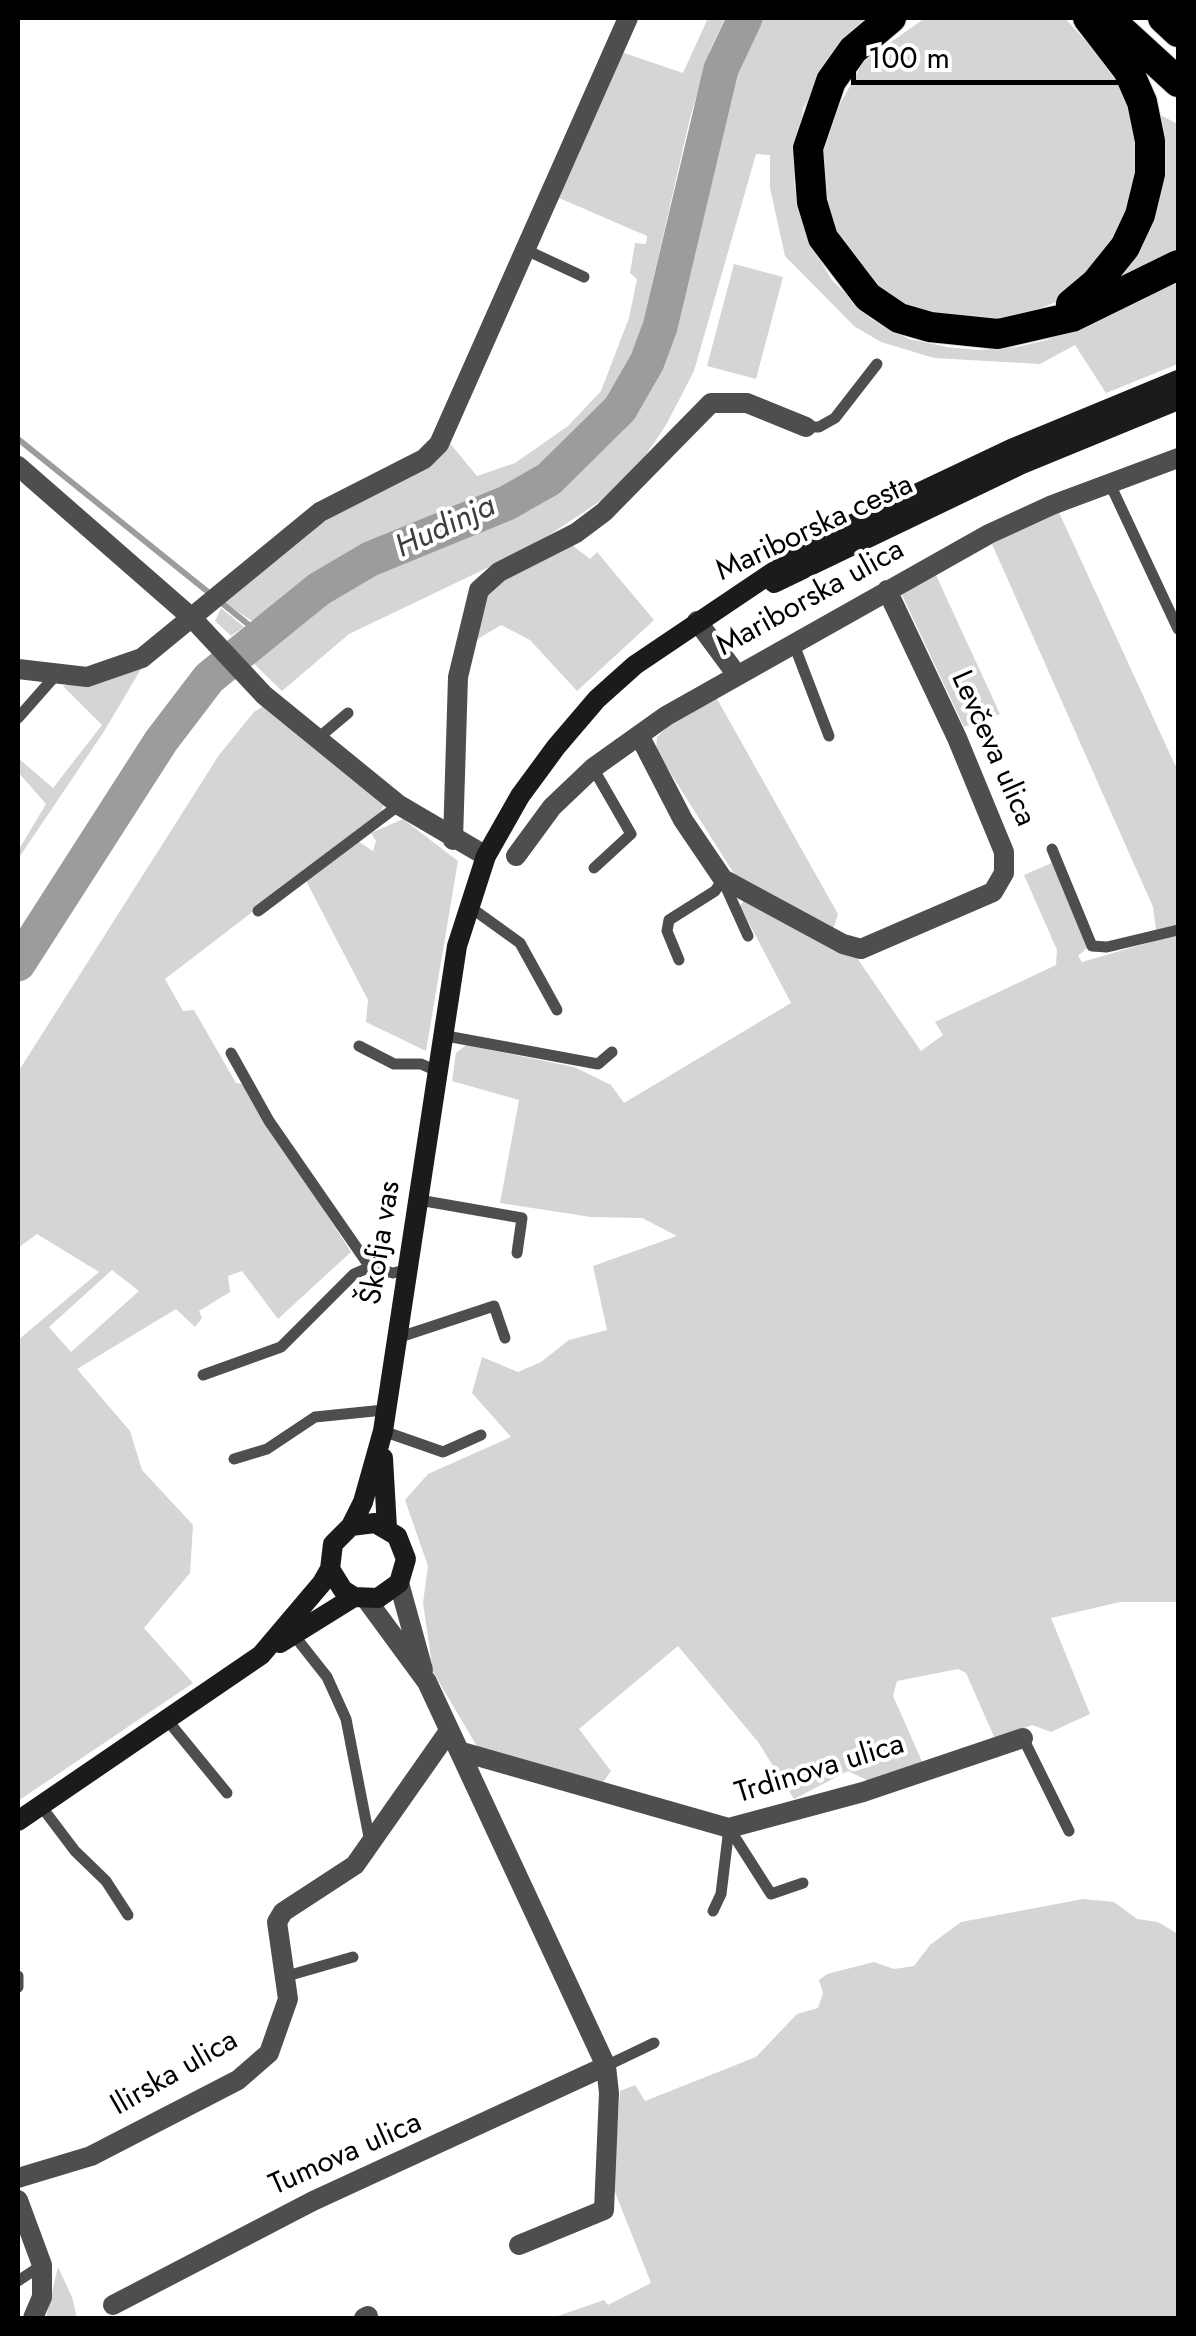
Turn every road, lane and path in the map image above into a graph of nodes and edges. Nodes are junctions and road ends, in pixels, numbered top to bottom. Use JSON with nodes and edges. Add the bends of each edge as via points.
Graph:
{"nodes":[{"id":1,"x":628,"y":18,"type":"edge"},
{"id":2,"x":891,"y":18,"type":"edge"},
{"id":3,"x":1088,"y":18,"type":"edge"},
{"id":4,"x":1108,"y":18,"type":"edge"},
{"id":5,"x":1163,"y":18,"type":"edge"},
{"id":6,"x":1178,"y":32,"type":"edge"},
{"id":7,"x":1178,"y":82,"type":"edge"},
{"id":8,"x":526,"y":250,"type":"junction"},
{"id":9,"x":1178,"y":265,"type":"edge"},
{"id":10,"x":584,"y":277,"type":"dead end"},
{"id":11,"x":1025,"y":330,"type":"junction"},
{"id":12,"x":877,"y":364,"type":"dead end"},
{"id":13,"x":1178,"y":380,"type":"edge"},
{"id":14,"x":1178,"y":400,"type":"edge"},
{"id":15,"x":806,"y":427,"type":"joint"},
{"id":16,"x":1178,"y":458,"type":"edge"},
{"id":17,"x":18,"y":466,"type":"edge"},
{"id":18,"x":1110,"y":484,"type":"junction"},
{"id":19,"x":887,"y":590,"type":"junction"},
{"id":20,"x":718,"y":608,"type":"junction"},
{"id":21,"x":198,"y":614,"type":"junction"},
{"id":22,"x":697,"y":621,"type":"junction"},
{"id":23,"x":1178,"y":629,"type":"edge"},
{"id":24,"x":793,"y":642,"type":"junction"},
{"id":25,"x":18,"y":669,"type":"edge"},
{"id":26,"x":737,"y":675,"type":"junction"},
{"id":27,"x":55,"y":676,"type":"junction"},
{"id":28,"x":348,"y":713,"type":"dead end"},
{"id":29,"x":18,"y":718,"type":"edge"},
{"id":30,"x":639,"y":736,"type":"junction"},
{"id":31,"x":829,"y":736,"type":"dead end"},
{"id":32,"x":318,"y":738,"type":"junction"},
{"id":33,"x":592,"y":768,"type":"junction"},
{"id":34,"x":399,"y":805,"type":"junction"},
{"id":35,"x":453,"y":840,"type":"junction"},
{"id":36,"x":1052,"y":849,"type":"dead end"},
{"id":37,"x":486,"y":856,"type":"junction"},
{"id":38,"x":516,"y":856,"type":"dead end"},
{"id":39,"x":594,"y":868,"type":"dead end"},
{"id":40,"x":722,"y":878,"type":"junction"},
{"id":41,"x":470,"y":907,"type":"junction"},
{"id":42,"x":258,"y":911,"type":"dead end"},
{"id":43,"x":1178,"y":930,"type":"edge"},
{"id":44,"x":748,"y":936,"type":"dead end"},
{"id":45,"x":679,"y":960,"type":"dead end"},
{"id":46,"x":556,"y":1010,"type":"dead end"},
{"id":47,"x":442,"y":1035,"type":"junction"},
{"id":48,"x":359,"y":1046,"type":"dead end"},
{"id":49,"x":612,"y":1052,"type":"dead end"},
{"id":50,"x":231,"y":1053,"type":"dead end"},
{"id":51,"x":437,"y":1072,"type":"junction"},
{"id":52,"x":419,"y":1200,"type":"junction"},
{"id":53,"x":517,"y":1253,"type":"dead end"},
{"id":54,"x":370,"y":1267,"type":"junction"},
{"id":55,"x":409,"y":1269,"type":"junction"},
{"id":56,"x":397,"y":1338,"type":"junction"},
{"id":57,"x":505,"y":1338,"type":"dead end"},
{"id":58,"x":203,"y":1375,"type":"dead end"},
{"id":59,"x":383,"y":1421,"type":"junction"},
{"id":60,"x":481,"y":1435,"type":"dead end"},
{"id":61,"x":234,"y":1459,"type":"dead end"},
{"id":62,"x":351,"y":1526,"type":"junction"},
{"id":63,"x":387,"y":1528,"type":"junction"},
{"id":64,"x":330,"y":1569,"type":"junction"},
{"id":65,"x":399,"y":1583,"type":"junction"},
{"id":66,"x":360,"y":1598,"type":"junction"},
{"id":67,"x":293,"y":1634,"type":"junction"},
{"id":68,"x":262,"y":1654,"type":"junction"},
{"id":69,"x":426,"y":1682,"type":"junction"},
{"id":70,"x":168,"y":1722,"type":"junction"},
{"id":71,"x":450,"y":1731,"type":"junction"},
{"id":72,"x":1023,"y":1738,"type":"joint"},
{"id":73,"x":459,"y":1751,"type":"junction"},
{"id":74,"x":227,"y":1793,"type":"dead end"},
{"id":75,"x":41,"y":1806,"type":"junction"},
{"id":76,"x":18,"y":1822,"type":"edge"},
{"id":77,"x":729,"y":1828,"type":"junction"},
{"id":78,"x":1069,"y":1832,"type":"dead end"},
{"id":79,"x":371,"y":1847,"type":"junction"},
{"id":80,"x":803,"y":1883,"type":"dead end"},
{"id":81,"x":713,"y":1912,"type":"dead end"},
{"id":82,"x":128,"y":1915,"type":"dead end"},
{"id":83,"x":352,"y":1957,"type":"dead end"},
{"id":84,"x":18,"y":1976,"type":"edge"},
{"id":85,"x":287,"y":1976,"type":"junction"},
{"id":86,"x":18,"y":1987,"type":"edge"},
{"id":87,"x":654,"y":2043,"type":"dead end"},
{"id":88,"x":606,"y":2066,"type":"junction"},
{"id":89,"x":18,"y":2178,"type":"edge"},
{"id":90,"x":18,"y":2200,"type":"edge"},
{"id":91,"x":519,"y":2246,"type":"dead end"},
{"id":92,"x":42,"y":2265,"type":"junction"},
{"id":93,"x":18,"y":2281,"type":"edge"},
{"id":94,"x":113,"y":2305,"type":"dead end"},
{"id":95,"x":34,"y":2318,"type":"edge"}],
"edges":[{"from":1,"to":8,"type":"street"},
{"from":2,"to":11,"type":"highway","via":[[853,50],[817,113],[807,177],[823,238],[868,297],[900,318],[969,334]]},
{"from":3,"to":11,"type":"highway","via":[[1128,70],[1142,102],[1150,174],[1125,247],[1096,284]]},
{"from":4,"to":7,"type":"highway"},
{"from":5,"to":6,"type":"highway"},
{"from":8,"to":10,"type":"lane"},
{"from":8,"to":21,"type":"street","via":[[439,444],[424,459],[320,512]]},
{"from":9,"to":11,"type":"highway","via":[[1072,317]]},
{"from":12,"to":15,"type":"lane","via":[[835,418]]},
{"from":13,"to":20,"type":"main road","name":"Mariborska cesta","via":[[1011,449],[825,538]]},
{"from":14,"to":20,"type":"main road","name":"Mariborska cesta","via":[[1022,464]]},
{"from":15,"to":35,"type":"street","via":[[747,402],[711,402],[604,512],[478,590],[458,677]]},
{"from":16,"to":18,"type":"street","name":"Mariborska ulica"},
{"from":17,"to":21,"type":"street"},
{"from":18,"to":19,"type":"street","name":"Mariborska ulica","via":[[990,534]]},
{"from":18,"to":23,"type":"lane"},
{"from":19,"to":24,"type":"street","name":"Mariborska ulica"},
{"from":19,"to":40,"type":"street","name":"Levčeva ulica","via":[[1004,852],[999,884],[861,949]]},
{"from":20,"to":22,"type":"main road","name":"Škofja vas"},
{"from":21,"to":27,"type":"street","via":[[142,658],[113,671]]},
{"from":21,"to":32,"type":"street","via":[[264,695]]},
{"from":22,"to":26,"type":"street"},
{"from":22,"to":37,"type":"main road","name":"Škofja vas","via":[[597,699],[520,796]]},
{"from":24,"to":26,"type":"street","name":"Mariborska ulica"},
{"from":24,"to":31,"type":"lane"},
{"from":25,"to":27,"type":"street"},
{"from":26,"to":30,"type":"street","name":"Mariborska ulica"},
{"from":27,"to":29,"type":"lane"},
{"from":28,"to":32,"type":"lane"},
{"from":30,"to":33,"type":"street","name":"Mariborska ulica"},
{"from":30,"to":40,"type":"street","name":"Levčeva ulica","via":[[682,820]]},
{"from":32,"to":34,"type":"street"},
{"from":33,"to":38,"type":"street","name":"Mariborska ulica"},
{"from":33,"to":39,"type":"lane","via":[[631,834]]},
{"from":34,"to":35,"type":"street"},
{"from":34,"to":42,"type":"lane"},
{"from":35,"to":37,"type":"street"},
{"from":36,"to":43,"type":"lane","via":[[1092,946]]},
{"from":37,"to":41,"type":"main road","name":"Škofja vas"},
{"from":40,"to":44,"type":"lane"},
{"from":40,"to":45,"type":"lane","via":[[715,891],[670,920]]},
{"from":41,"to":46,"type":"lane","via":[[520,943]]},
{"from":41,"to":47,"type":"main road","name":"Škofja vas"},
{"from":47,"to":49,"type":"lane","via":[[598,1064]]},
{"from":47,"to":51,"type":"main road","name":"Škofja vas"},
{"from":48,"to":51,"type":"lane","via":[[394,1064]]},
{"from":50,"to":54,"type":"lane","via":[[269,1121]]},
{"from":51,"to":52,"type":"main road","name":"Škofja vas"},
{"from":52,"to":53,"type":"lane","via":[[522,1218]]},
{"from":52,"to":55,"type":"main road","name":"Škofja vas"},
{"from":54,"to":55,"type":"lane"},
{"from":54,"to":58,"type":"lane","via":[[354,1274],[281,1347]]},
{"from":55,"to":56,"type":"main road","name":"Škofja vas"},
{"from":56,"to":57,"type":"lane","via":[[494,1306]]},
{"from":56,"to":59,"type":"main road","name":"Škofja vas"},
{"from":59,"to":60,"type":"lane","via":[[443,1452]]},
{"from":59,"to":61,"type":"lane","via":[[316,1417],[267,1449]]},
{"from":59,"to":62,"type":"main road","name":"Škofja vas","via":[[364,1502]]},
{"from":59,"to":63,"type":"main road"},
{"from":62,"to":63,"type":"main road"},
{"from":62,"to":64,"type":"main road","name":"Škofja vas","via":[[333,1544]]},
{"from":63,"to":65,"type":"main road","via":[[406,1559]]},
{"from":64,"to":66,"type":"main road","via":[[343,1590]]},
{"from":64,"to":68,"type":"main road","name":"Škofja vas"},
{"from":65,"to":66,"type":"main road","via":[[390,1592]]},
{"from":65,"to":69,"type":"street"},
{"from":66,"to":67,"type":"main road"},
{"from":66,"to":69,"type":"street"},
{"from":67,"to":68,"type":"main road"},
{"from":67,"to":79,"type":"lane","via":[[328,1677],[346,1719]]},
{"from":68,"to":70,"type":"main road","name":"Škofja vas"},
{"from":69,"to":71,"type":"street"},
{"from":70,"to":74,"type":"lane"},
{"from":70,"to":75,"type":"main road","name":"Škofja vas"},
{"from":71,"to":73,"type":"street"},
{"from":71,"to":79,"type":"street","name":"Ilirska ulica"},
{"from":72,"to":77,"type":"street","name":"Trdinova ulica"},
{"from":72,"to":78,"type":"lane"},
{"from":73,"to":77,"type":"street","name":"Trdinova ulica"},
{"from":73,"to":88,"type":"street"},
{"from":75,"to":76,"type":"main road","name":"Škofja vas"},
{"from":75,"to":82,"type":"lane"},
{"from":77,"to":80,"type":"lane","via":[[771,1894]]},
{"from":77,"to":81,"type":"lane"},
{"from":79,"to":85,"type":"street","name":"Ilirska ulica","via":[[277,1922]]},
{"from":83,"to":85,"type":"lane"},
{"from":84,"to":86,"type":"lane"},
{"from":85,"to":89,"type":"street","name":"Ilirska ulica","via":[[282,2024],[270,2053],[238,2080],[90,2156]]},
{"from":87,"to":88,"type":"lane"},
{"from":88,"to":91,"type":"street","via":[[604,2210]]},
{"from":88,"to":94,"type":"street","name":"Tumova ulica","via":[[313,2201]]},
{"from":90,"to":92,"type":"street"},
{"from":92,"to":93,"type":"lane"},
{"from":92,"to":95,"type":"street"}]}
